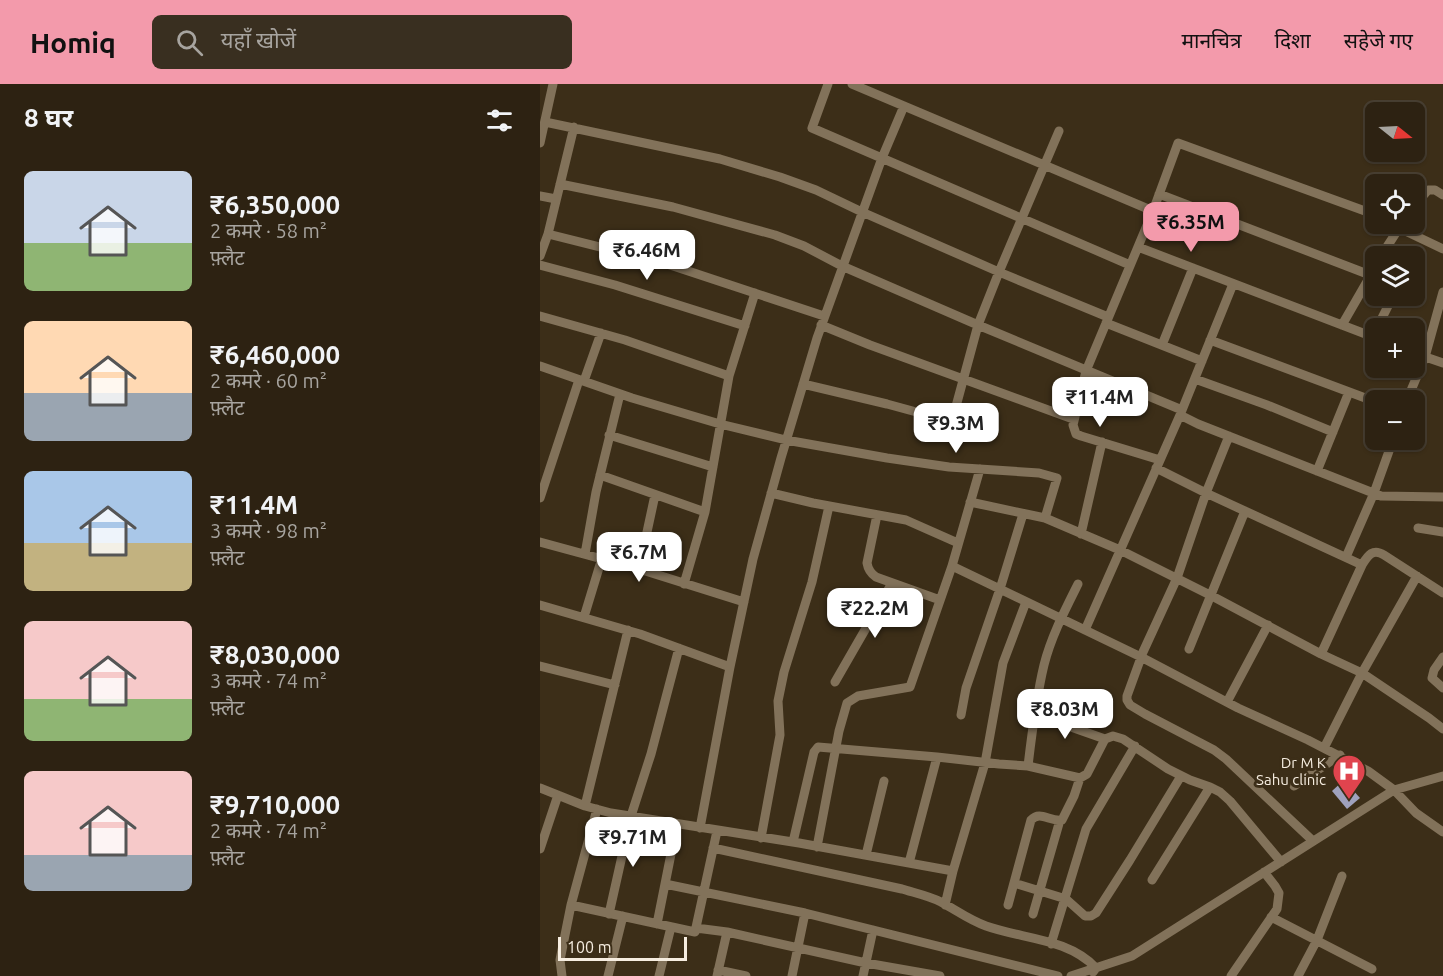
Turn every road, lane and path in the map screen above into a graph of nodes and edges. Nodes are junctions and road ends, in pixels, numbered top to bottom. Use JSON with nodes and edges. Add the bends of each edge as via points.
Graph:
{"nodes":[{"id":1,"x":553,"y":84,"type":"edge"},
{"id":2,"x":828,"y":84,"type":"edge"},
{"id":3,"x":852,"y":84,"type":"edge"},
{"id":4,"x":904,"y":106,"type":"junction"},
{"id":5,"x":545,"y":122,"type":"junction"},
{"id":6,"x":574,"y":127,"type":"junction"},
{"id":7,"x":1059,"y":130,"type":"dead end"},
{"id":8,"x":540,"y":143,"type":"edge"},
{"id":9,"x":882,"y":158,"type":"junction"},
{"id":10,"x":1045,"y":166,"type":"junction"},
{"id":11,"x":560,"y":184,"type":"junction"},
{"id":12,"x":1425,"y":192,"type":"edge"},
{"id":13,"x":1159,"y":194,"type":"junction"},
{"id":14,"x":1443,"y":195,"type":"edge"},
{"id":15,"x":540,"y":196,"type":"edge"},
{"id":16,"x":556,"y":199,"type":"junction"},
{"id":17,"x":1365,"y":211,"type":"edge"},
{"id":18,"x":862,"y":212,"type":"junction"},
{"id":19,"x":1153,"y":212,"type":"junction"},
{"id":20,"x":1022,"y":219,"type":"junction"},
{"id":21,"x":548,"y":234,"type":"junction"},
{"id":22,"x":1417,"y":234,"type":"edge"},
{"id":23,"x":1138,"y":247,"type":"junction"},
{"id":24,"x":541,"y":249,"type":"edge"},
{"id":25,"x":1443,"y":249,"type":"edge"},
{"id":26,"x":540,"y":265,"type":"edge"},
{"id":27,"x":842,"y":266,"type":"junction"},
{"id":28,"x":1130,"y":266,"type":"junction"},
{"id":29,"x":1365,"y":267,"type":"edge"},
{"id":30,"x":1193,"y":268,"type":"junction"},
{"id":31,"x":999,"y":272,"type":"junction"},
{"id":32,"x":1233,"y":284,"type":"junction"},
{"id":33,"x":1365,"y":284,"type":"edge"},
{"id":34,"x":1443,"y":292,"type":"edge"},
{"id":35,"x":755,"y":293,"type":"junction"},
{"id":36,"x":540,"y":316,"type":"edge"},
{"id":37,"x":1107,"y":320,"type":"junction"},
{"id":38,"x":823,"y":321,"type":"junction"},
{"id":39,"x":978,"y":325,"type":"junction"},
{"id":40,"x":1342,"y":325,"type":"junction"},
{"id":41,"x":745,"y":326,"type":"junction"},
{"id":42,"x":1365,"y":331,"type":"edge"},
{"id":43,"x":601,"y":333,"type":"junction"},
{"id":44,"x":1210,"y":340,"type":"junction"},
{"id":45,"x":1162,"y":345,"type":"junction"},
{"id":46,"x":1425,"y":357,"type":"joint"},
{"id":47,"x":1202,"y":361,"type":"junction"},
{"id":48,"x":1443,"y":363,"type":"edge"},
{"id":49,"x":540,"y":366,"type":"edge"},
{"id":50,"x":1086,"y":370,"type":"junction"},
{"id":51,"x":729,"y":376,"type":"junction"},
{"id":52,"x":963,"y":379,"type":"junction"},
{"id":53,"x":1195,"y":379,"type":"junction"},
{"id":54,"x":581,"y":380,"type":"junction"},
{"id":55,"x":803,"y":384,"type":"junction"},
{"id":56,"x":1349,"y":392,"type":"junction"},
{"id":57,"x":620,"y":394,"type":"junction"},
{"id":58,"x":1365,"y":398,"type":"edge"},
{"id":59,"x":1181,"y":412,"type":"junction"},
{"id":60,"x":1073,"y":419,"type":"junction"},
{"id":61,"x":720,"y":424,"type":"junction"},
{"id":62,"x":1333,"y":432,"type":"junction"},
{"id":63,"x":609,"y":435,"type":"junction"},
{"id":64,"x":1229,"y":436,"type":"junction"},
{"id":65,"x":786,"y":440,"type":"junction"},
{"id":66,"x":1102,"y":442,"type":"junction"},
{"id":67,"x":1389,"y":450,"type":"edge"},
{"id":68,"x":1158,"y":464,"type":"junction"},
{"id":69,"x":713,"y":467,"type":"junction"},
{"id":70,"x":980,"y":469,"type":"junction"},
{"id":71,"x":1317,"y":471,"type":"junction"},
{"id":72,"x":600,"y":475,"type":"junction"},
{"id":73,"x":771,"y":493,"type":"junction"},
{"id":74,"x":1206,"y":493,"type":"junction"},
{"id":75,"x":1374,"y":493,"type":"junction"},
{"id":76,"x":655,"y":495,"type":"junction"},
{"id":77,"x":1443,"y":497,"type":"edge"},
{"id":78,"x":540,"y":498,"type":"edge"},
{"id":79,"x":970,"y":502,"type":"junction"},
{"id":80,"x":829,"y":506,"type":"junction"},
{"id":81,"x":1245,"y":511,"type":"junction"},
{"id":82,"x":705,"y":512,"type":"junction"},
{"id":83,"x":1023,"y":514,"type":"junction"},
{"id":84,"x":877,"y":515,"type":"junction"},
{"id":85,"x":1045,"y":519,"type":"junction"},
{"id":86,"x":1418,"y":528,"type":"dead end"},
{"id":87,"x":1443,"y":532,"type":"edge"},
{"id":88,"x":1081,"y":534,"type":"junction"},
{"id":89,"x":540,"y":542,"type":"edge"},
{"id":90,"x":958,"y":543,"type":"junction"},
{"id":91,"x":1120,"y":550,"type":"junction"},
{"id":92,"x":585,"y":554,"type":"junction"},
{"id":93,"x":1346,"y":557,"type":"junction"},
{"id":94,"x":602,"y":558,"type":"junction"},
{"id":95,"x":1362,"y":564,"type":"junction"},
{"id":96,"x":952,"y":566,"type":"junction"},
{"id":97,"x":639,"y":569,"type":"junction"},
{"id":98,"x":1418,"y":576,"type":"junction"},
{"id":99,"x":1177,"y":578,"type":"junction"},
{"id":100,"x":892,"y":583,"type":"junction"},
{"id":101,"x":684,"y":584,"type":"junction"},
{"id":102,"x":1078,"y":584,"type":"dead end"},
{"id":103,"x":1000,"y":589,"type":"junction"},
{"id":104,"x":1443,"y":593,"type":"edge"},
{"id":105,"x":1212,"y":596,"type":"junction"},
{"id":106,"x":940,"y":600,"type":"junction"},
{"id":107,"x":744,"y":602,"type":"junction"},
{"id":108,"x":1026,"y":602,"type":"junction"},
{"id":109,"x":540,"y":605,"type":"edge"},
{"id":110,"x":584,"y":617,"type":"junction"},
{"id":111,"x":1061,"y":619,"type":"junction"},
{"id":112,"x":1268,"y":625,"type":"junction"},
{"id":113,"x":628,"y":630,"type":"junction"},
{"id":114,"x":1085,"y":630,"type":"junction"},
{"id":115,"x":679,"y":648,"type":"junction"},
{"id":116,"x":1189,"y":650,"type":"dead end"},
{"id":117,"x":1321,"y":654,"type":"junction"},
{"id":118,"x":1141,"y":657,"type":"junction"},
{"id":119,"x":1443,"y":657,"type":"edge"},
{"id":120,"x":540,"y":666,"type":"edge"},
{"id":121,"x":730,"y":667,"type":"junction"},
{"id":122,"x":1362,"y":673,"type":"junction"},
{"id":123,"x":835,"y":682,"type":"dead end"},
{"id":124,"x":615,"y":685,"type":"junction"},
{"id":125,"x":1443,"y":688,"type":"edge"},
{"id":126,"x":1227,"y":702,"type":"junction"},
{"id":127,"x":1034,"y":714,"type":"junction"},
{"id":128,"x":961,"y":715,"type":"dead end"},
{"id":129,"x":1443,"y":729,"type":"edge"},
{"id":130,"x":1106,"y":739,"type":"junction"},
{"id":131,"x":1135,"y":746,"type":"junction"},
{"id":132,"x":1324,"y":748,"type":"junction"},
{"id":133,"x":836,"y":749,"type":"junction"},
{"id":134,"x":1340,"y":755,"type":"junction"},
{"id":135,"x":937,"y":757,"type":"junction"},
{"id":136,"x":986,"y":763,"type":"junction"},
{"id":137,"x":1028,"y":766,"type":"junction"},
{"id":138,"x":1181,"y":776,"type":"junction"},
{"id":139,"x":1443,"y":776,"type":"edge"},
{"id":140,"x":1080,"y":778,"type":"junction"},
{"id":141,"x":884,"y":781,"type":"dead end"},
{"id":142,"x":1294,"y":786,"type":"dead end"},
{"id":143,"x":1210,"y":787,"type":"junction"},
{"id":144,"x":540,"y":788,"type":"edge"},
{"id":145,"x":1394,"y":790,"type":"junction"},
{"id":146,"x":558,"y":795,"type":"junction"},
{"id":147,"x":585,"y":806,"type":"junction"},
{"id":148,"x":597,"y":809,"type":"junction"},
{"id":149,"x":631,"y":816,"type":"junction"},
{"id":150,"x":1060,"y":820,"type":"junction"},
{"id":151,"x":677,"y":824,"type":"junction"},
{"id":152,"x":700,"y":828,"type":"junction"},
{"id":153,"x":717,"y":831,"type":"junction"},
{"id":154,"x":1443,"y":832,"type":"edge"},
{"id":155,"x":762,"y":838,"type":"junction"},
{"id":156,"x":1313,"y":841,"type":"junction"},
{"id":157,"x":793,"y":842,"type":"junction"},
{"id":158,"x":817,"y":847,"type":"junction"},
{"id":159,"x":713,"y":848,"type":"junction"},
{"id":160,"x":540,"y":849,"type":"edge"},
{"id":161,"x":866,"y":855,"type":"junction"},
{"id":162,"x":1281,"y":862,"type":"junction"},
{"id":163,"x":909,"y":863,"type":"junction"},
{"id":164,"x":953,"y":871,"type":"junction"},
{"id":165,"x":1264,"y":872,"type":"junction"},
{"id":166,"x":1342,"y":876,"type":"dead end"},
{"id":167,"x":1152,"y":880,"type":"dead end"},
{"id":168,"x":1014,"y":883,"type":"junction"},
{"id":169,"x":665,"y":884,"type":"junction"},
{"id":170,"x":704,"y":891,"type":"junction"},
{"id":171,"x":1039,"y":891,"type":"junction"},
{"id":172,"x":1066,"y":899,"type":"junction"},
{"id":173,"x":571,"y":905,"type":"junction"},
{"id":174,"x":945,"y":905,"type":"junction"},
{"id":175,"x":1008,"y":905,"type":"dead end"},
{"id":176,"x":805,"y":913,"type":"junction"},
{"id":177,"x":609,"y":914,"type":"junction"},
{"id":178,"x":1033,"y":914,"type":"dead end"},
{"id":179,"x":623,"y":916,"type":"junction"},
{"id":180,"x":1271,"y":917,"type":"junction"},
{"id":181,"x":657,"y":924,"type":"junction"},
{"id":182,"x":671,"y":927,"type":"junction"},
{"id":183,"x":696,"y":928,"type":"junction"},
{"id":184,"x":873,"y":930,"type":"junction"},
{"id":185,"x":727,"y":933,"type":"junction"},
{"id":186,"x":1317,"y":940,"type":"junction"},
{"id":187,"x":1051,"y":944,"type":"junction"},
{"id":188,"x":798,"y":948,"type":"junction"},
{"id":189,"x":866,"y":963,"type":"junction"},
{"id":190,"x":1096,"y":968,"type":"junction"},
{"id":191,"x":1372,"y":969,"type":"dead end"},
{"id":192,"x":718,"y":973,"type":"edge"},
{"id":193,"x":562,"y":976,"type":"edge"},
{"id":194,"x":608,"y":976,"type":"edge"},
{"id":195,"x":659,"y":976,"type":"edge"},
{"id":196,"x":746,"y":976,"type":"edge"},
{"id":197,"x":792,"y":976,"type":"edge"},
{"id":198,"x":863,"y":976,"type":"edge"},
{"id":199,"x":940,"y":976,"type":"edge"},
{"id":200,"x":1058,"y":976,"type":"edge"},
{"id":201,"x":1071,"y":976,"type":"edge"},
{"id":202,"x":1089,"y":976,"type":"edge"},
{"id":203,"x":1231,"y":976,"type":"edge"},
{"id":204,"x":1298,"y":976,"type":"edge"}],
"edges":[{"from":1,"to":5,"type":"street"},
{"from":2,"to":9,"type":"street","via":[[812,128]]},
{"from":3,"to":4,"type":"street"},
{"from":4,"to":9,"type":"street"},
{"from":4,"to":10,"type":"street"},
{"from":5,"to":6,"type":"street"},
{"from":5,"to":8,"type":"street"},
{"from":6,"to":11,"type":"street"},
{"from":6,"to":18,"type":"street","via":[[720,159],[816,190]]},
{"from":7,"to":10,"type":"street"},
{"from":9,"to":18,"type":"street"},
{"from":9,"to":20,"type":"street"},
{"from":10,"to":19,"type":"street"},
{"from":10,"to":20,"type":"street"},
{"from":11,"to":16,"type":"street"},
{"from":11,"to":27,"type":"street","via":[[673,207],[775,235]]},
{"from":12,"to":14,"type":"street","via":[[1435,190]]},
{"from":13,"to":17,"type":"street","via":[[1178,143]]},
{"from":13,"to":19,"type":"street"},
{"from":13,"to":29,"type":"street"},
{"from":15,"to":16,"type":"street"},
{"from":16,"to":21,"type":"street"},
{"from":18,"to":27,"type":"street"},
{"from":18,"to":31,"type":"street"},
{"from":19,"to":23,"type":"street"},
{"from":20,"to":28,"type":"street"},
{"from":20,"to":31,"type":"street"},
{"from":21,"to":24,"type":"street"},
{"from":21,"to":35,"type":"street","via":[[664,263]]},
{"from":22,"to":25,"type":"street"},
{"from":23,"to":28,"type":"street"},
{"from":23,"to":30,"type":"street"},
{"from":26,"to":41,"type":"street"},
{"from":27,"to":38,"type":"street"},
{"from":27,"to":39,"type":"street"},
{"from":28,"to":37,"type":"street"},
{"from":30,"to":32,"type":"street"},
{"from":30,"to":45,"type":"street"},
{"from":31,"to":37,"type":"street"},
{"from":31,"to":39,"type":"street"},
{"from":32,"to":40,"type":"street"},
{"from":32,"to":44,"type":"street"},
{"from":33,"to":40,"type":"street"},
{"from":34,"to":46,"type":"street"},
{"from":35,"to":38,"type":"street"},
{"from":35,"to":41,"type":"street"},
{"from":36,"to":43,"type":"street"},
{"from":37,"to":45,"type":"street"},
{"from":37,"to":50,"type":"street"},
{"from":38,"to":52,"type":"street","via":[[870,345]]},
{"from":38,"to":55,"type":"street"},
{"from":39,"to":50,"type":"street"},
{"from":39,"to":52,"type":"street"},
{"from":40,"to":42,"type":"street"},
{"from":41,"to":51,"type":"street"},
{"from":43,"to":51,"type":"street"},
{"from":43,"to":54,"type":"street"},
{"from":44,"to":47,"type":"street"},
{"from":44,"to":56,"type":"street"},
{"from":45,"to":47,"type":"street"},
{"from":46,"to":48,"type":"street"},
{"from":47,"to":53,"type":"street"},
{"from":49,"to":54,"type":"street"},
{"from":50,"to":59,"type":"street"},
{"from":50,"to":60,"type":"street"},
{"from":51,"to":61,"type":"street"},
{"from":52,"to":55,"type":"street","via":[[952,416],[946,420]]},
{"from":52,"to":60,"type":"street"},
{"from":53,"to":59,"type":"street"},
{"from":53,"to":62,"type":"street"},
{"from":54,"to":57,"type":"street"},
{"from":54,"to":78,"type":"street"},
{"from":55,"to":65,"type":"street"},
{"from":56,"to":58,"type":"street"},
{"from":56,"to":62,"type":"street"},
{"from":57,"to":61,"type":"street"},
{"from":57,"to":63,"type":"street"},
{"from":59,"to":64,"type":"street"},
{"from":59,"to":68,"type":"street"},
{"from":60,"to":66,"type":"street","via":[[1077,434]]},
{"from":61,"to":65,"type":"street"},
{"from":61,"to":69,"type":"street"},
{"from":62,"to":71,"type":"street"},
{"from":63,"to":69,"type":"street"},
{"from":63,"to":72,"type":"street"},
{"from":64,"to":71,"type":"street"},
{"from":64,"to":74,"type":"street"},
{"from":65,"to":70,"type":"street"},
{"from":65,"to":73,"type":"street"},
{"from":66,"to":68,"type":"street"},
{"from":66,"to":88,"type":"street"},
{"from":67,"to":75,"type":"street"},
{"from":68,"to":74,"type":"street"},
{"from":68,"to":91,"type":"street"},
{"from":69,"to":82,"type":"street"},
{"from":70,"to":79,"type":"street"},
{"from":70,"to":85,"type":"street","via":[[1057,478]]},
{"from":71,"to":75,"type":"street"},
{"from":72,"to":76,"type":"street"},
{"from":72,"to":92,"type":"street"},
{"from":73,"to":80,"type":"street"},
{"from":73,"to":107,"type":"street"},
{"from":74,"to":81,"type":"street"},
{"from":74,"to":99,"type":"street"},
{"from":75,"to":77,"type":"street"},
{"from":75,"to":93,"type":"street"},
{"from":76,"to":82,"type":"street"},
{"from":76,"to":97,"type":"street"},
{"from":79,"to":83,"type":"street"},
{"from":79,"to":90,"type":"street"},
{"from":80,"to":84,"type":"street"},
{"from":80,"to":155,"type":"street","via":[[778,700],[780,735]]},
{"from":81,"to":93,"type":"street"},
{"from":81,"to":105,"type":"street"},
{"from":82,"to":101,"type":"street"},
{"from":83,"to":85,"type":"street"},
{"from":83,"to":103,"type":"street"},
{"from":84,"to":90,"type":"street","via":[[906,520]]},
{"from":84,"to":100,"type":"street","via":[[868,569]]},
{"from":85,"to":88,"type":"street"},
{"from":86,"to":87,"type":"street"},
{"from":88,"to":91,"type":"street"},
{"from":89,"to":92,"type":"street"},
{"from":90,"to":96,"type":"street"},
{"from":91,"to":99,"type":"street"},
{"from":91,"to":114,"type":"street"},
{"from":92,"to":94,"type":"street"},
{"from":93,"to":95,"type":"street"},
{"from":94,"to":97,"type":"street"},
{"from":94,"to":110,"type":"street"},
{"from":95,"to":98,"type":"street","via":[[1368,554],[1381,553]]},
{"from":95,"to":117,"type":"street"},
{"from":96,"to":103,"type":"street"},
{"from":96,"to":106,"type":"street"},
{"from":97,"to":101,"type":"street"},
{"from":98,"to":104,"type":"street"},
{"from":98,"to":122,"type":"street"},
{"from":99,"to":105,"type":"street"},
{"from":99,"to":118,"type":"street"},
{"from":100,"to":106,"type":"street"},
{"from":100,"to":123,"type":"street"},
{"from":101,"to":107,"type":"street"},
{"from":102,"to":111,"type":"street"},
{"from":103,"to":108,"type":"street"},
{"from":103,"to":128,"type":"street","via":[[966,688]]},
{"from":105,"to":112,"type":"street"},
{"from":105,"to":116,"type":"street"},
{"from":106,"to":133,"type":"street","via":[[910,687],[858,696],[847,703]]},
{"from":107,"to":121,"type":"street"},
{"from":108,"to":111,"type":"street"},
{"from":108,"to":136,"type":"street","via":[[1003,663]]},
{"from":109,"to":110,"type":"street"},
{"from":110,"to":113,"type":"street"},
{"from":111,"to":114,"type":"street"},
{"from":111,"to":127,"type":"street","via":[[1044,663]]},
{"from":112,"to":117,"type":"street"},
{"from":112,"to":126,"type":"street"},
{"from":113,"to":115,"type":"street"},
{"from":113,"to":124,"type":"street"},
{"from":114,"to":118,"type":"street"},
{"from":115,"to":121,"type":"street"},
{"from":115,"to":149,"type":"street"},
{"from":117,"to":122,"type":"street"},
{"from":118,"to":126,"type":"street"},
{"from":118,"to":156,"type":"street","via":[[1126,696],[1130,705],[1214,750]]},
{"from":119,"to":125,"type":"street","via":[[1432,678]]},
{"from":120,"to":124,"type":"street"},
{"from":121,"to":152,"type":"street"},
{"from":122,"to":129,"type":"street"},
{"from":122,"to":132,"type":"street"},
{"from":124,"to":147,"type":"street"},
{"from":126,"to":132,"type":"street"},
{"from":127,"to":130,"type":"street"},
{"from":127,"to":137,"type":"street"},
{"from":130,"to":131,"type":"street","via":[[1117,736]]},
{"from":130,"to":140,"type":"street","via":[[1087,774]]},
{"from":131,"to":138,"type":"street"},
{"from":131,"to":172,"type":"street","via":[[1086,829]]},
{"from":132,"to":134,"type":"street"},
{"from":133,"to":135,"type":"street"},
{"from":133,"to":157,"type":"street","via":[[820,747],[814,752]]},
{"from":133,"to":158,"type":"street"},
{"from":134,"to":142,"type":"street"},
{"from":134,"to":145,"type":"street"},
{"from":135,"to":136,"type":"street"},
{"from":135,"to":163,"type":"street"},
{"from":136,"to":137,"type":"street"},
{"from":136,"to":164,"type":"street"},
{"from":137,"to":140,"type":"street"},
{"from":138,"to":143,"type":"street"},
{"from":138,"to":172,"type":"street","via":[[1096,913],[1085,916]]},
{"from":139,"to":145,"type":"street"},
{"from":140,"to":150,"type":"street"},
{"from":141,"to":161,"type":"street"},
{"from":143,"to":162,"type":"street","via":[[1230,801]]},
{"from":143,"to":167,"type":"street"},
{"from":144,"to":146,"type":"street"},
{"from":145,"to":154,"type":"street","via":[[1416,813]]},
{"from":145,"to":156,"type":"street"},
{"from":146,"to":147,"type":"street"},
{"from":146,"to":160,"type":"street"},
{"from":147,"to":148,"type":"street"},
{"from":148,"to":149,"type":"street"},
{"from":148,"to":173,"type":"street"},
{"from":149,"to":151,"type":"street"},
{"from":149,"to":177,"type":"street"},
{"from":150,"to":168,"type":"street","via":[[1041,815],[1031,820]]},
{"from":150,"to":171,"type":"street"},
{"from":151,"to":152,"type":"street"},
{"from":151,"to":169,"type":"street"},
{"from":152,"to":153,"type":"street"},
{"from":153,"to":155,"type":"street"},
{"from":153,"to":159,"type":"street"},
{"from":155,"to":157,"type":"street"},
{"from":156,"to":162,"type":"street"},
{"from":157,"to":158,"type":"street"},
{"from":158,"to":161,"type":"street"},
{"from":159,"to":170,"type":"street"},
{"from":159,"to":174,"type":"street","via":[[902,889]]},
{"from":161,"to":163,"type":"street"},
{"from":162,"to":165,"type":"street"},
{"from":163,"to":164,"type":"street"},
{"from":164,"to":174,"type":"street"},
{"from":165,"to":180,"type":"street","via":[[1279,893],[1277,909]]},
{"from":165,"to":190,"type":"street","via":[[1132,956]]},
{"from":166,"to":186,"type":"street"},
{"from":168,"to":171,"type":"street"},
{"from":168,"to":175,"type":"street"},
{"from":169,"to":170,"type":"street"},
{"from":169,"to":181,"type":"street"},
{"from":170,"to":176,"type":"street"},
{"from":170,"to":183,"type":"street"},
{"from":171,"to":172,"type":"street"},
{"from":171,"to":178,"type":"street"},
{"from":172,"to":187,"type":"street"},
{"from":173,"to":177,"type":"street"},
{"from":173,"to":193,"type":"street","via":[[560,960]]},
{"from":174,"to":187,"type":"street","via":[[970,920]]},
{"from":176,"to":184,"type":"street"},
{"from":176,"to":188,"type":"street"},
{"from":177,"to":179,"type":"street"},
{"from":179,"to":181,"type":"street"},
{"from":179,"to":194,"type":"street"},
{"from":180,"to":186,"type":"street"},
{"from":180,"to":203,"type":"street"},
{"from":181,"to":182,"type":"street"},
{"from":182,"to":183,"type":"street","via":[[695,932]]},
{"from":182,"to":195,"type":"street"},
{"from":183,"to":185,"type":"street"},
{"from":184,"to":189,"type":"street"},
{"from":184,"to":200,"type":"street"},
{"from":185,"to":188,"type":"street"},
{"from":185,"to":192,"type":"street"},
{"from":186,"to":191,"type":"street"},
{"from":186,"to":204,"type":"street"},
{"from":187,"to":190,"type":"street","via":[[1079,954]]},
{"from":188,"to":189,"type":"street"},
{"from":188,"to":197,"type":"street"},
{"from":189,"to":198,"type":"street"},
{"from":189,"to":199,"type":"street"},
{"from":190,"to":201,"type":"street"},
{"from":190,"to":202,"type":"street"},
{"from":192,"to":196,"type":"street"}]}
